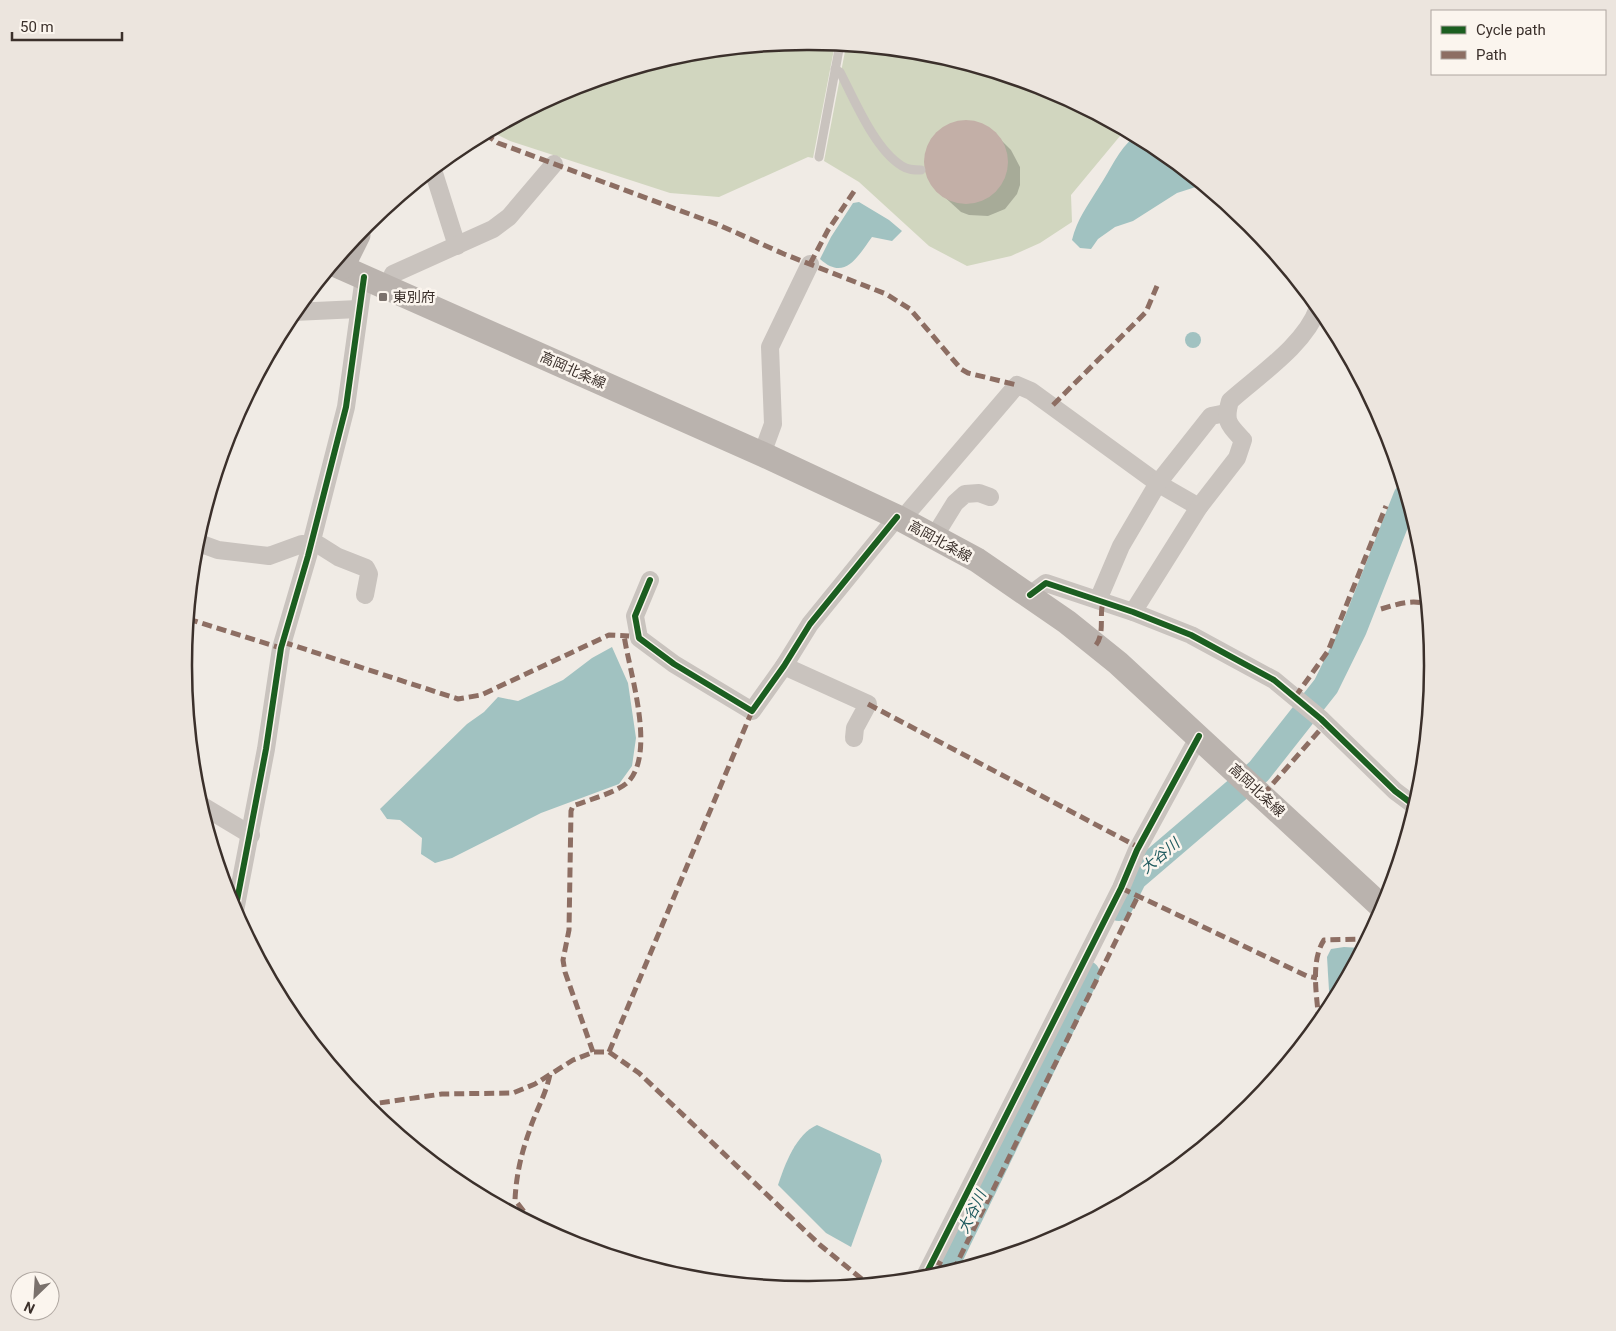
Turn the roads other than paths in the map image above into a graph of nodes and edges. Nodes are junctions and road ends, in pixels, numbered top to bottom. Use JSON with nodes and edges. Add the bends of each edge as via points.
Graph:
{"nodes":[{"id":1,"x":839,"y":51,"type":"edge"},
{"id":2,"x":835,"y":69,"type":"junction"},
{"id":3,"x":819,"y":157,"type":"dead end"},
{"id":4,"x":554,"y":164,"type":"dead end"},
{"id":5,"x":921,"y":170,"type":"dead end"},
{"id":6,"x":435,"y":176,"type":"edge"},
{"id":7,"x":457,"y":246,"type":"junction"},
{"id":8,"x":810,"y":264,"type":"dead end"},
{"id":9,"x":340,"y":267,"type":"edge"},
{"id":10,"x":364,"y":277,"type":"junction"},
{"id":11,"x":387,"y":287,"type":"junction"},
{"id":12,"x":358,"y":309,"type":"junction"},
{"id":13,"x":305,"y":311,"type":"edge"},
{"id":14,"x":1315,"y":317,"type":"edge"},
{"id":15,"x":1226,"y":413,"type":"junction"},
{"id":16,"x":762,"y":454,"type":"junction"},
{"id":17,"x":1158,"y":483,"type":"junction"},
{"id":18,"x":990,"y":497,"type":"dead end"},
{"id":19,"x":1199,"y":507,"type":"junction"},
{"id":20,"x":901,"y":519,"type":"junction"},
{"id":21,"x":934,"y":537,"type":"junction"},
{"id":22,"x":311,"y":544,"type":"junction"},
{"id":23,"x":204,"y":545,"type":"edge"},
{"id":24,"x":650,"y":580,"type":"dead end"},
{"id":25,"x":1030,"y":595,"type":"junction"},
{"id":26,"x":365,"y":596,"type":"dead end"},
{"id":27,"x":1098,"y":600,"type":"junction"},
{"id":28,"x":1133,"y":612,"type":"junction"},
{"id":29,"x":784,"y":666,"type":"junction"},
{"id":30,"x":1199,"y":736,"type":"junction"},
{"id":31,"x":854,"y":738,"type":"dead end"},
{"id":32,"x":1408,"y":802,"type":"edge"},
{"id":33,"x":210,"y":810,"type":"edge"},
{"id":34,"x":251,"y":835,"type":"junction"},
{"id":35,"x":238,"y":898,"type":"edge"},
{"id":36,"x":1377,"y":902,"type":"edge"},
{"id":37,"x":929,"y":1269,"type":"edge"}],
"edges":[{"from":1,"to":2,"type":"lane"},
{"from":2,"to":3,"type":"lane"},
{"from":2,"to":5,"type":"lane","via":[[840,72],[885,150],[901,166]]},
{"from":4,"to":7,"type":"street","via":[[509,217],[493,229]]},
{"from":6,"to":7,"type":"street"},
{"from":7,"to":11,"type":"street","via":[[393,274]]},
{"from":8,"to":16,"type":"street","via":[[770,347],[773,424]]},
{"from":9,"to":10,"type":"main road","name":"高岡北条線"},
{"from":10,"to":11,"type":"main road","name":"高岡北条線"},
{"from":10,"to":12,"type":"street"},
{"from":11,"to":16,"type":"main road","name":"高岡北条線"},
{"from":12,"to":13,"type":"street"},
{"from":12,"to":22,"type":"street","via":[[346,407]]},
{"from":14,"to":15,"type":"street","via":[[1298,341],[1230,401]]},
{"from":15,"to":17,"type":"street","via":[[1211,416]]},
{"from":15,"to":19,"type":"street","via":[[1227,422],[1243,440],[1237,458]]},
{"from":16,"to":20,"type":"main road","name":"高岡北条線"},
{"from":17,"to":19,"type":"street"},
{"from":17,"to":20,"type":"street","via":[[1031,390],[1017,385]]},
{"from":17,"to":27,"type":"street","via":[[1121,546]]},
{"from":18,"to":21,"type":"street","via":[[979,493],[964,494]]},
{"from":19,"to":28,"type":"street"},
{"from":20,"to":21,"type":"main road","name":"高岡北条線"},
{"from":20,"to":29,"type":"street","via":[[810,624]]},
{"from":21,"to":25,"type":"main road","name":"高岡北条線","via":[[977,560]]},
{"from":22,"to":23,"type":"street","via":[[269,556],[218,550]]},
{"from":22,"to":26,"type":"street","via":[[366,568],[369,574]]},
{"from":22,"to":34,"type":"street","via":[[281,648]]},
{"from":24,"to":29,"type":"street","via":[[635,616],[639,638],[674,664],[752,711]]},
{"from":25,"to":27,"type":"street","via":[[1046,583]]},
{"from":25,"to":30,"type":"main road","name":"高岡北条線","via":[[1118,663]]},
{"from":27,"to":28,"type":"street"},
{"from":28,"to":32,"type":"street","via":[[1191,635],[1274,680],[1321,719]]},
{"from":29,"to":31,"type":"street","via":[[868,704],[855,728]]},
{"from":30,"to":36,"type":"main road","name":"高岡北条線"},
{"from":30,"to":37,"type":"street","via":[[1137,850],[1121,888]]},
{"from":33,"to":34,"type":"street"},
{"from":34,"to":35,"type":"street"}]}
